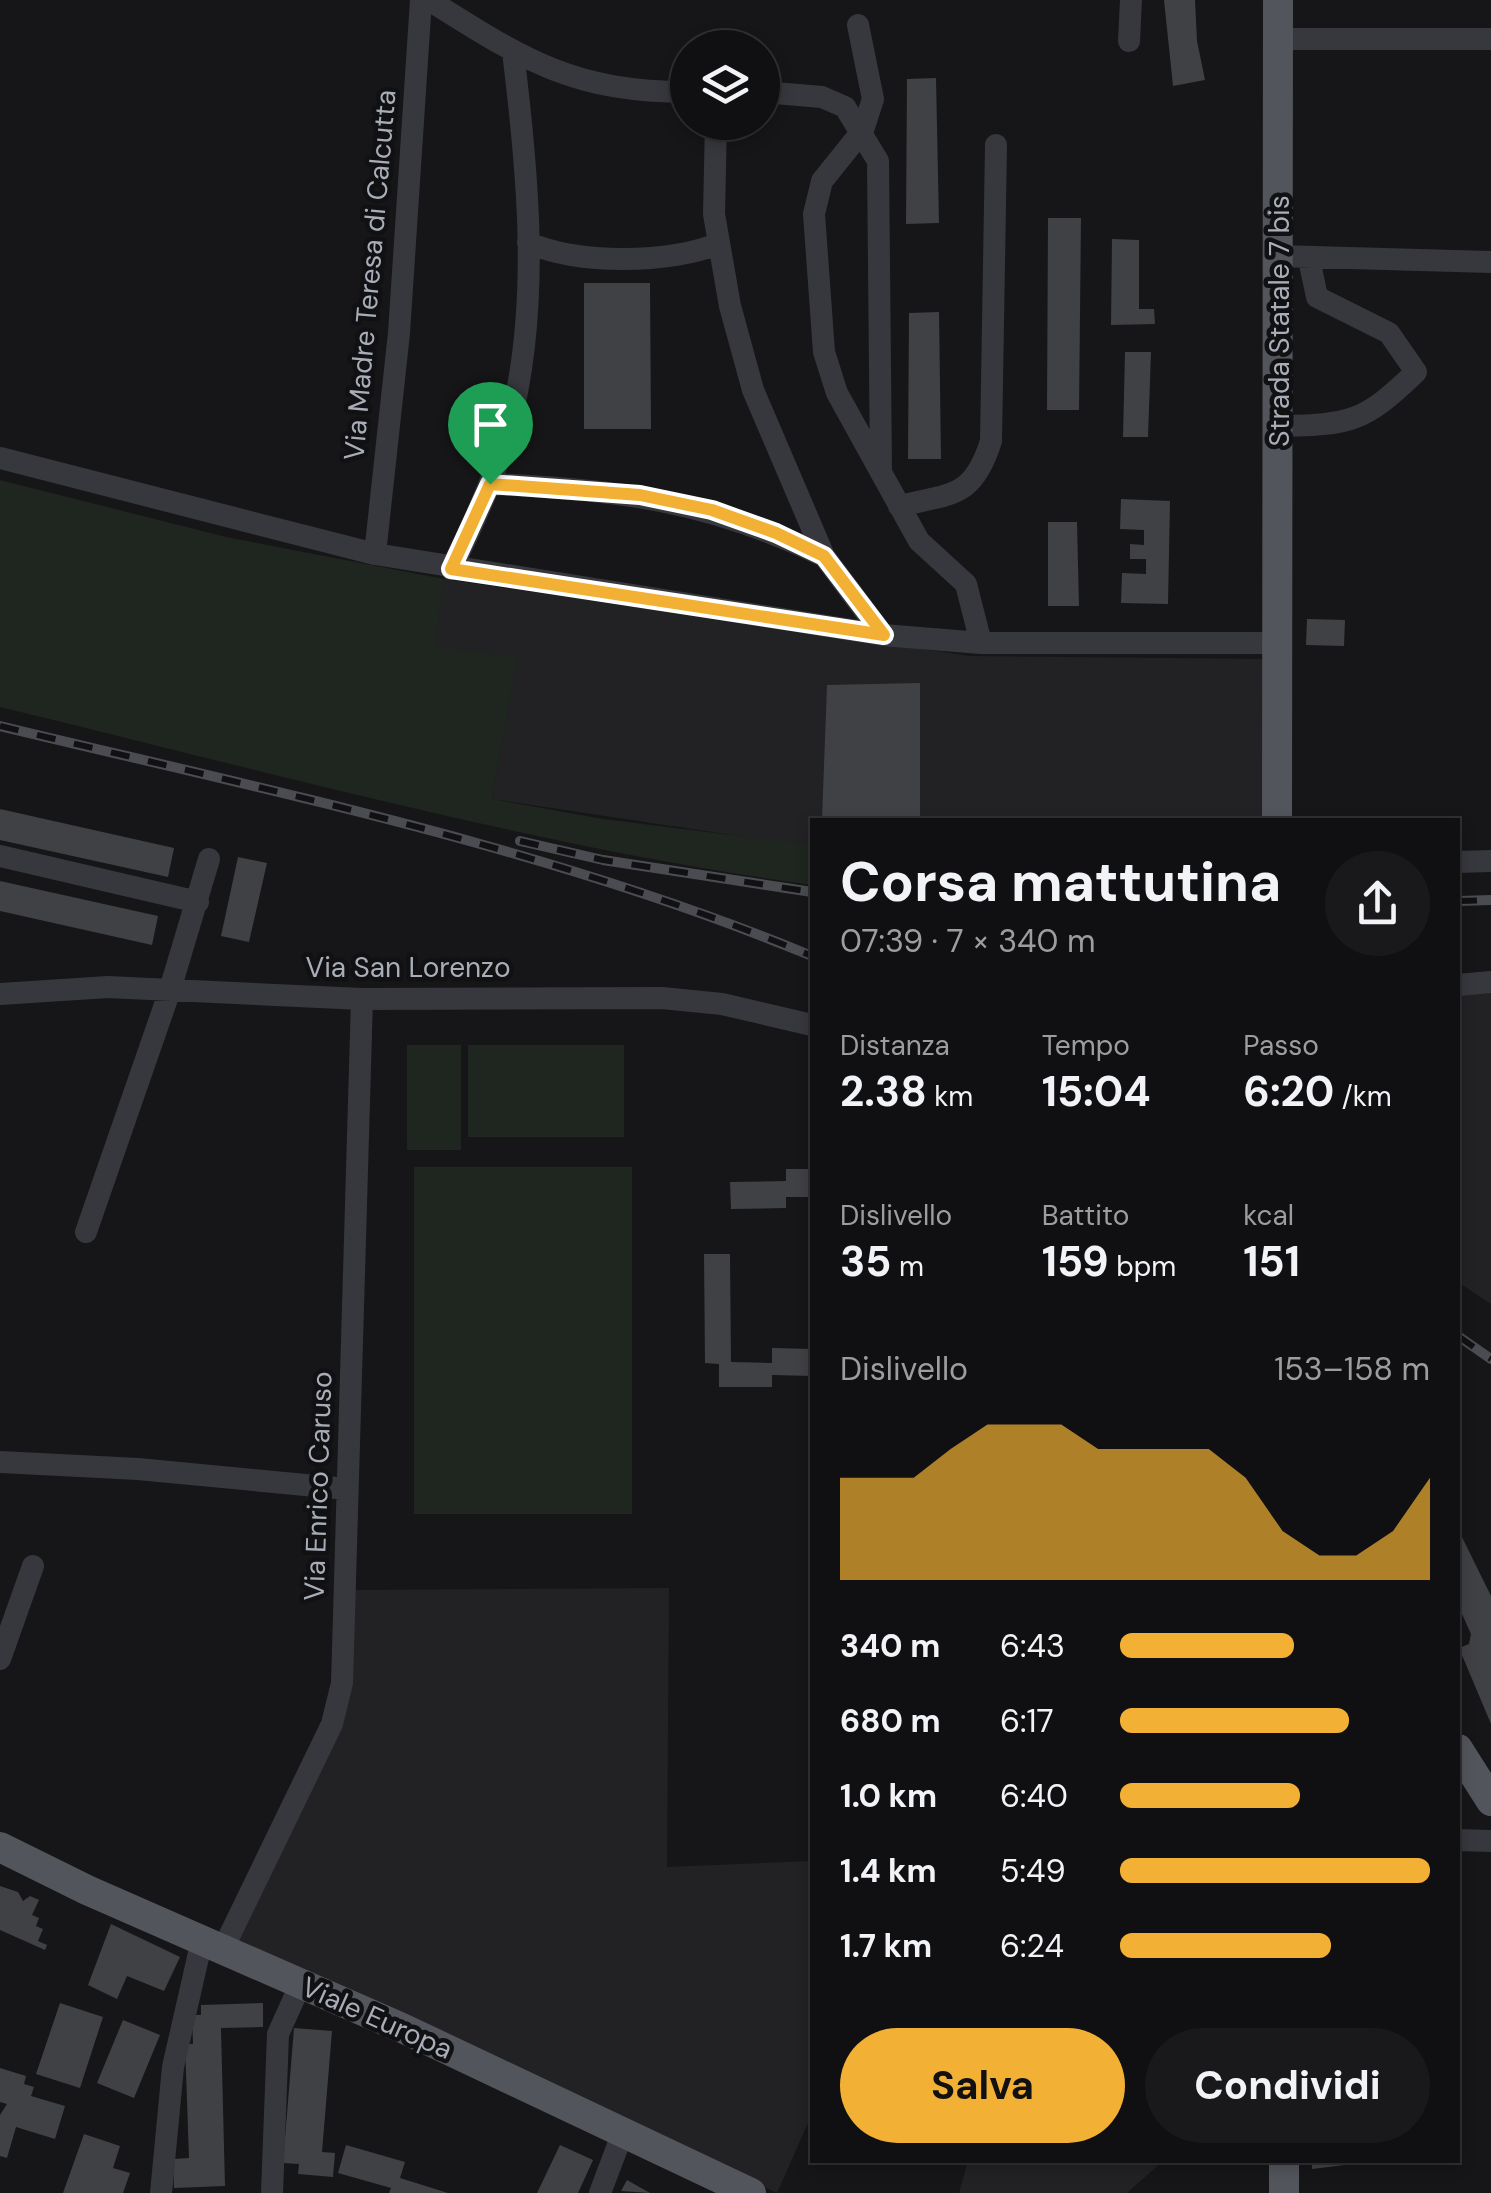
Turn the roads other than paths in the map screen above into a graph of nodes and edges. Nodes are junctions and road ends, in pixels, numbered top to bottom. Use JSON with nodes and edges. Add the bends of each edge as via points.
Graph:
{"nodes":[{"id":1,"x":425,"y":0,"type":"edge"},
{"id":2,"x":1131,"y":0,"type":"edge"},
{"id":3,"x":1278,"y":0,"type":"edge"},
{"id":4,"x":858,"y":26,"type":"dead end"},
{"id":5,"x":1279,"y":39,"type":"junction"},
{"id":6,"x":1491,"y":39,"type":"edge"},
{"id":7,"x":1129,"y":41,"type":"dead end"},
{"id":8,"x":513,"y":52,"type":"junction"},
{"id":9,"x":670,"y":91,"type":"edge"},
{"id":10,"x":780,"y":94,"type":"edge"},
{"id":11,"x":863,"y":130,"type":"junction"},
{"id":12,"x":716,"y":140,"type":"edge"},
{"id":13,"x":996,"y":146,"type":"dead end"},
{"id":14,"x":528,"y":242,"type":"junction"},
{"id":15,"x":719,"y":243,"type":"junction"},
{"id":16,"x":1278,"y":256,"type":"junction"},
{"id":17,"x":1310,"y":259,"type":"junction"},
{"id":18,"x":1491,"y":262,"type":"edge"},
{"id":19,"x":1279,"y":426,"type":"junction"},
{"id":20,"x":0,"y":458,"type":"edge"},
{"id":21,"x":881,"y":474,"type":"junction"},
{"id":22,"x":490,"y":484,"type":"junction"},
{"id":23,"x":900,"y":506,"type":"junction"},
{"id":24,"x":375,"y":554,"type":"junction"},
{"id":25,"x":824,"y":556,"type":"junction"},
{"id":26,"x":451,"y":569,"type":"junction"},
{"id":27,"x":884,"y":635,"type":"junction"},
{"id":28,"x":981,"y":643,"type":"junction"},
{"id":29,"x":1280,"y":643,"type":"junction"},
{"id":30,"x":1276,"y":818,"type":"edge"},
{"id":31,"x":0,"y":856,"type":"edge"},
{"id":32,"x":209,"y":859,"type":"dead end"},
{"id":33,"x":1491,"y":861,"type":"edge"},
{"id":34,"x":1460,"y":862,"type":"edge"},
{"id":35,"x":198,"y":902,"type":"junction"},
{"id":36,"x":1491,"y":982,"type":"edge"},
{"id":37,"x":1460,"y":985,"type":"edge"},
{"id":38,"x":169,"y":993,"type":"junction"},
{"id":39,"x":0,"y":994,"type":"edge"},
{"id":40,"x":362,"y":999,"type":"junction"},
{"id":41,"x":810,"y":1025,"type":"edge"},
{"id":42,"x":86,"y":1232,"type":"dead end"},
{"id":43,"x":0,"y":1462,"type":"edge"},
{"id":44,"x":348,"y":1490,"type":"junction"},
{"id":45,"x":33,"y":1566,"type":"dead end"},
{"id":46,"x":0,"y":1659,"type":"edge"},
{"id":47,"x":1460,"y":1751,"type":"edge"},
{"id":48,"x":1491,"y":1801,"type":"edge"},
{"id":49,"x":1460,"y":1840,"type":"edge"},
{"id":50,"x":1491,"y":1841,"type":"edge"},
{"id":51,"x":0,"y":1847,"type":"edge"},
{"id":52,"x":212,"y":1945,"type":"junction"},
{"id":53,"x":301,"y":1983,"type":"junction"},
{"id":54,"x":623,"y":2132,"type":"junction"},
{"id":55,"x":1284,"y":2163,"type":"edge"},
{"id":56,"x":161,"y":2193,"type":"edge"},
{"id":57,"x":271,"y":2193,"type":"edge"},
{"id":58,"x":600,"y":2193,"type":"edge"},
{"id":59,"x":751,"y":2193,"type":"edge"},
{"id":60,"x":1284,"y":2193,"type":"edge"}],
"edges":[{"from":1,"to":8,"type":"street"},
{"from":1,"to":24,"type":"street","name":"Via Madre Teresa di Calcutta"},
{"from":2,"to":7,"type":"street"},
{"from":3,"to":5,"type":"main road","name":"Strada Statale 7 bis"},
{"from":4,"to":11,"type":"street","via":[[873,100]]},
{"from":5,"to":6,"type":"street"},
{"from":5,"to":16,"type":"main road","name":"Strada Statale 7 bis"},
{"from":8,"to":9,"type":"street","via":[[604,87]]},
{"from":8,"to":14,"type":"street"},
{"from":10,"to":11,"type":"street","via":[[822,97],[845,107]]},
{"from":11,"to":21,"type":"street","via":[[878,160]]},
{"from":11,"to":21,"type":"street","via":[[822,181],[814,214],[824,352],[837,393]]},
{"from":12,"to":15,"type":"street"},
{"from":13,"to":23,"type":"street","via":[[991,441],[981,474],[958,492]]},
{"from":14,"to":15,"type":"street","via":[[544,250],[627,257],[682,256]]},
{"from":14,"to":22,"type":"street","via":[[510,424]]},
{"from":15,"to":25,"type":"street","via":[[753,390]]},
{"from":16,"to":17,"type":"street"},
{"from":16,"to":19,"type":"main road","name":"Strada Statale 7 bis"},
{"from":17,"to":18,"type":"street"},
{"from":17,"to":19,"type":"street","via":[[1318,297],[1389,334],[1416,372],[1376,410],[1329,426]]},
{"from":19,"to":29,"type":"main road","name":"Strada Statale 7 bis"},
{"from":20,"to":24,"type":"street"},
{"from":21,"to":23,"type":"street"},
{"from":22,"to":25,"type":"street","via":[[658,498],[712,510]]},
{"from":22,"to":26,"type":"street"},
{"from":23,"to":28,"type":"street","via":[[919,541],[966,584]]},
{"from":24,"to":26,"type":"street"},
{"from":25,"to":27,"type":"street"},
{"from":26,"to":27,"type":"street"},
{"from":27,"to":28,"type":"street"},
{"from":28,"to":29,"type":"street"},
{"from":29,"to":30,"type":"main road","name":"Strada Statale 7 bis"},
{"from":31,"to":35,"type":"street"},
{"from":32,"to":35,"type":"street"},
{"from":33,"to":34,"type":"street"},
{"from":35,"to":38,"type":"street"},
{"from":36,"to":37,"type":"street"},
{"from":38,"to":39,"type":"street","name":"Via San Lorenzo","via":[[108,987]]},
{"from":38,"to":40,"type":"street","name":"Via San Lorenzo"},
{"from":38,"to":42,"type":"street"},
{"from":40,"to":41,"type":"street","name":"Via San Lorenzo","via":[[692,999]]},
{"from":40,"to":44,"type":"street","name":"Via Enrico Caruso"},
{"from":43,"to":44,"type":"street"},
{"from":44,"to":52,"type":"street","name":"Via Enrico Caruso","via":[[342,1683],[332,1724]]},
{"from":45,"to":46,"type":"street"},
{"from":47,"to":48,"type":"main road"},
{"from":49,"to":50,"type":"street"},
{"from":51,"to":52,"type":"main road","name":"Viale Europa"},
{"from":52,"to":53,"type":"main road","name":"Viale Europa"},
{"from":52,"to":56,"type":"street","name":"Via Enrico Caruso","via":[[172,2067]]},
{"from":53,"to":54,"type":"main road","name":"Viale Europa"},
{"from":53,"to":57,"type":"street","via":[[278,2034]]},
{"from":54,"to":58,"type":"street"},
{"from":54,"to":59,"type":"main road","name":"Viale Europa"},
{"from":55,"to":60,"type":"main road"}]}
